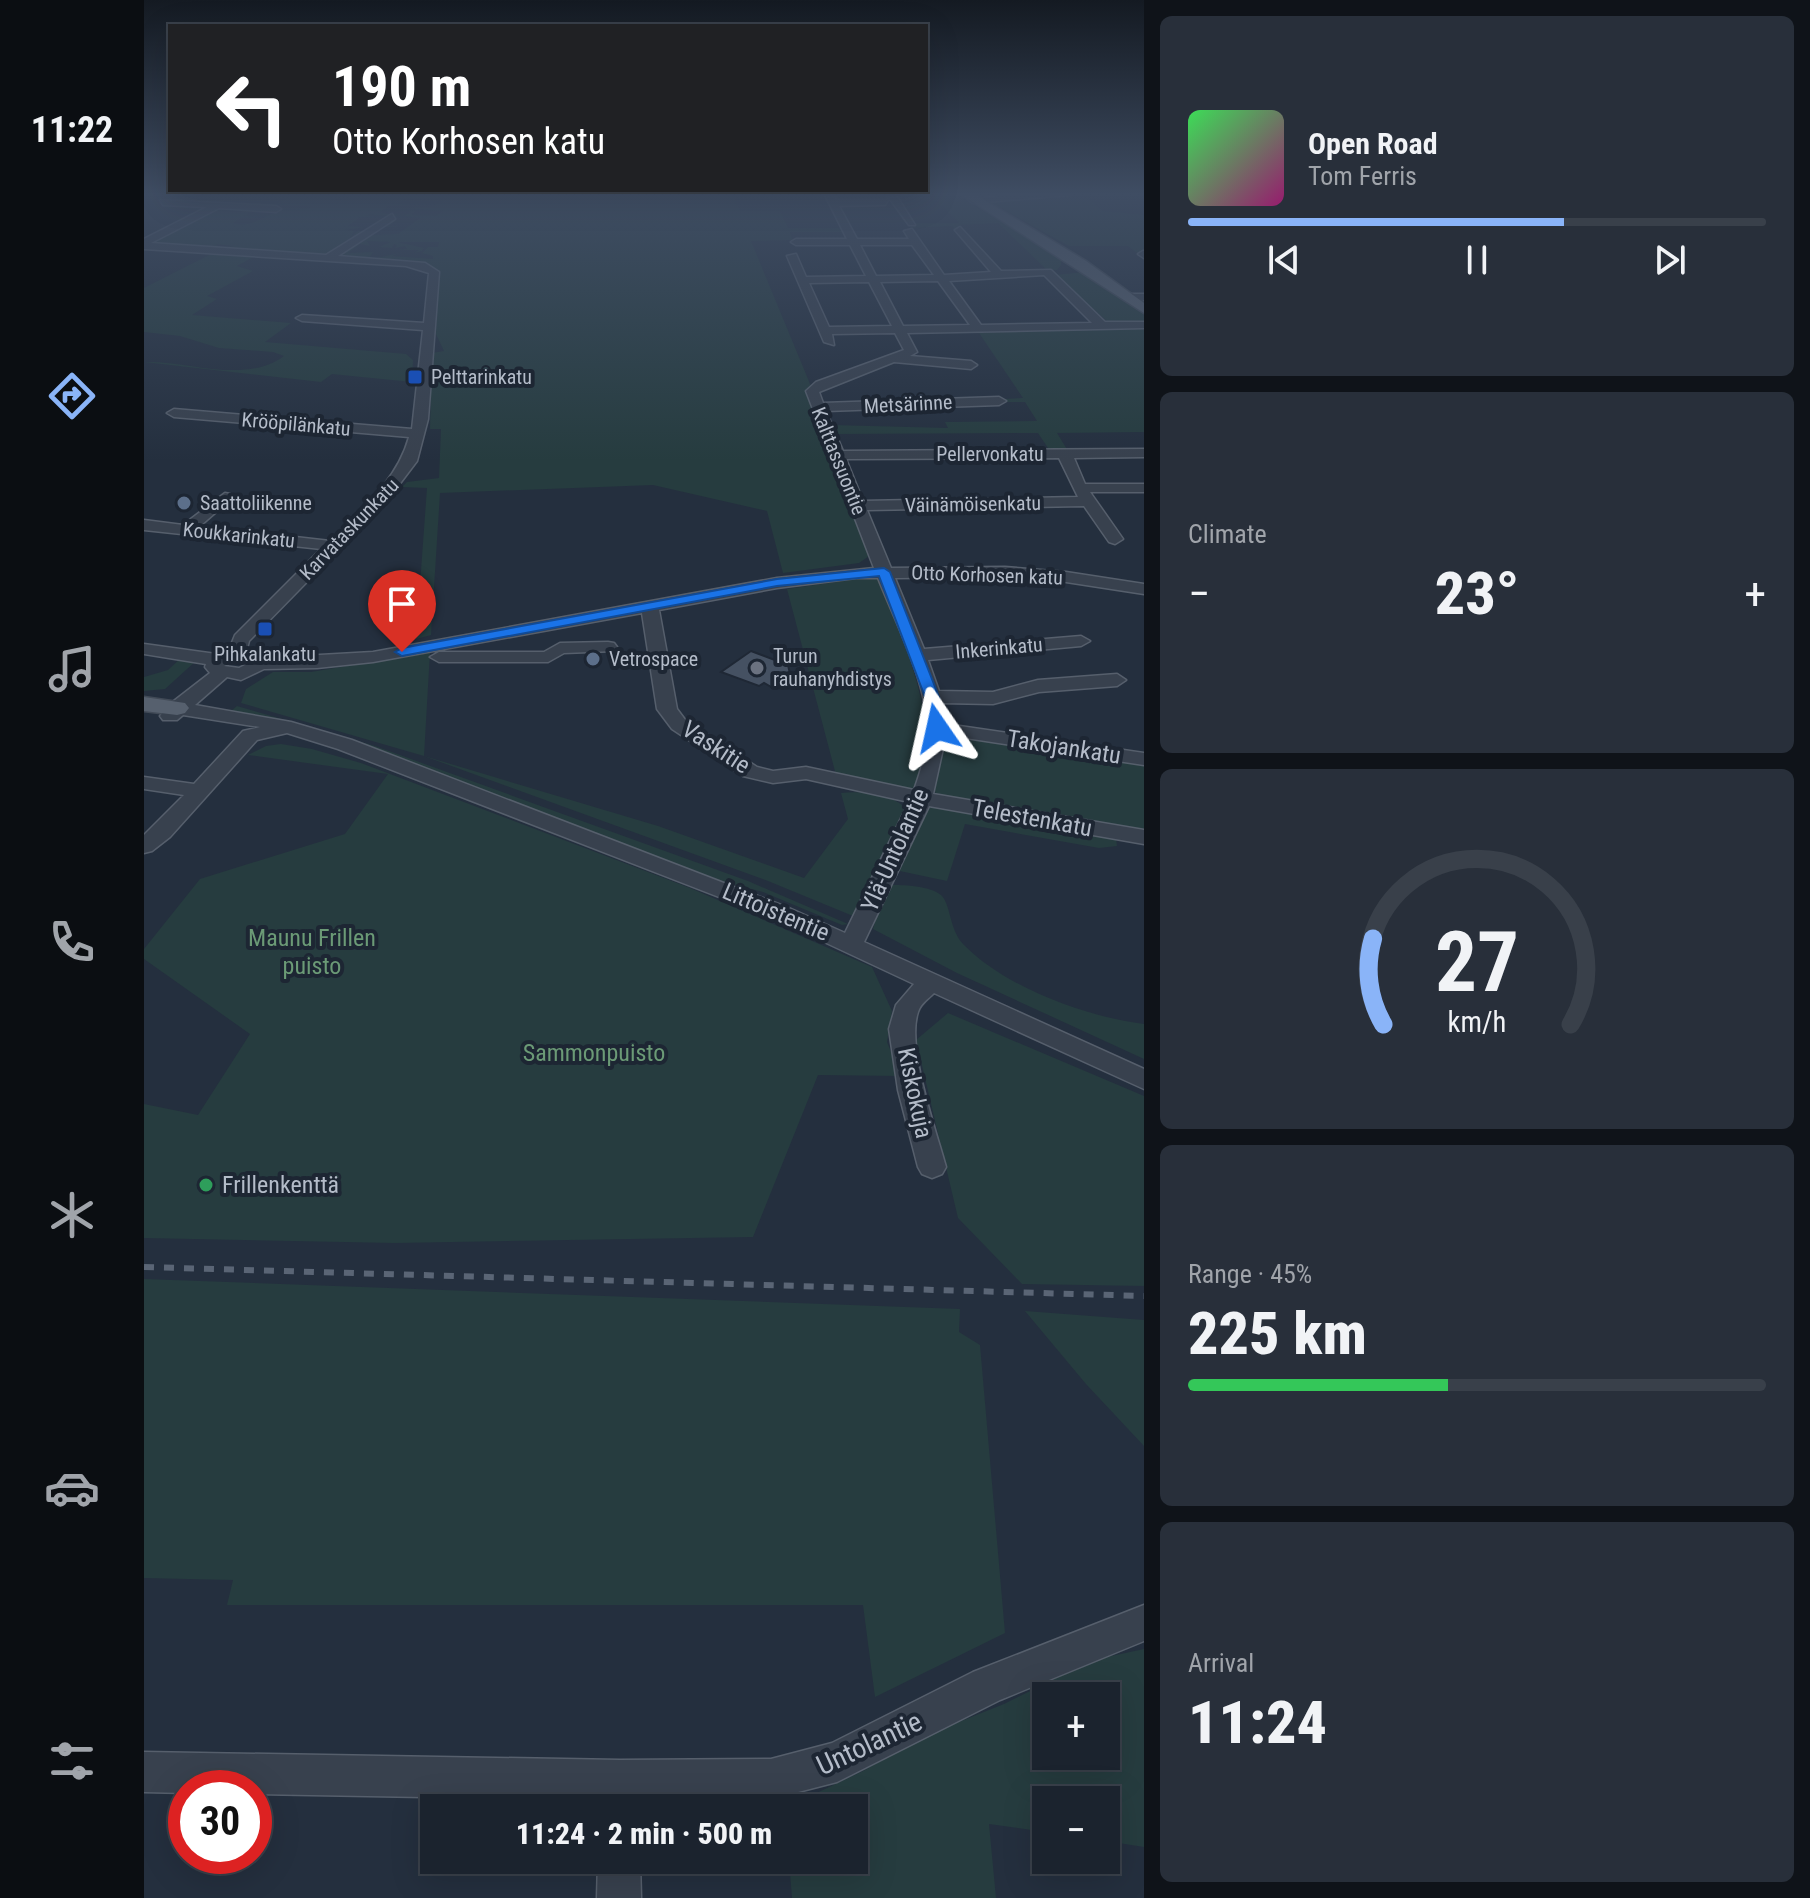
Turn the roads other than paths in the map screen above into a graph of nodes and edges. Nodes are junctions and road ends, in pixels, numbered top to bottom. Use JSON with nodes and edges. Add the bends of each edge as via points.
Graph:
{"nodes":[{"id":1,"x":432,"y":284,"type":"edge"},
{"id":2,"x":805,"y":284,"type":"edge"},
{"id":3,"x":875,"y":284,"type":"edge"},
{"id":4,"x":944,"y":284,"type":"edge"},
{"id":5,"x":1059,"y":284,"type":"edge"},
{"id":6,"x":1114,"y":284,"type":"edge"},
{"id":7,"x":1137,"y":297,"type":"edge"},
{"id":8,"x":1144,"y":309,"type":"edge"},
{"id":9,"x":302,"y":318,"type":"dead end"},
{"id":10,"x":1144,"y":325,"type":"edge"},
{"id":11,"x":1102,"y":326,"type":"junction"},
{"id":12,"x":429,"y":327,"type":"junction"},
{"id":13,"x":977,"y":327,"type":"junction"},
{"id":14,"x":900,"y":330,"type":"junction"},
{"id":15,"x":896,"y":359,"type":"junction"},
{"id":16,"x":971,"y":365,"type":"dead end"},
{"id":17,"x":999,"y":401,"type":"dead end"},
{"id":18,"x":817,"y":407,"type":"junction"},
{"id":19,"x":174,"y":413,"type":"dead end"},
{"id":20,"x":419,"y":434,"type":"junction"},
{"id":21,"x":1144,"y":453,"type":"edge"},
{"id":22,"x":1065,"y":454,"type":"junction"},
{"id":23,"x":837,"y":455,"type":"junction"},
{"id":24,"x":1144,"y":488,"type":"edge"},
{"id":25,"x":1084,"y":494,"type":"junction"},
{"id":26,"x":225,"y":497,"type":"dead end"},
{"id":27,"x":858,"y":506,"type":"junction"},
{"id":28,"x":144,"y":525,"type":"edge"},
{"id":29,"x":186,"y":530,"type":"junction"},
{"id":30,"x":1115,"y":539,"type":"dead end"},
{"id":31,"x":333,"y":546,"type":"junction"},
{"id":32,"x":884,"y":572,"type":"junction"},
{"id":33,"x":1144,"y":589,"type":"edge"},
{"id":34,"x":650,"y":607,"type":"junction"},
{"id":35,"x":1081,"y":641,"type":"dead end"},
{"id":36,"x":608,"y":647,"type":"dead end"},
{"id":37,"x":144,"y":649,"type":"edge"},
{"id":38,"x":237,"y":653,"type":"junction"},
{"id":39,"x":917,"y":655,"type":"junction"},
{"id":40,"x":439,"y":657,"type":"dead end"},
{"id":41,"x":261,"y":664,"type":"junction"},
{"id":42,"x":219,"y":666,"type":"junction"},
{"id":43,"x":1117,"y":680,"type":"dead end"},
{"id":44,"x":932,"y":697,"type":"junction"},
{"id":45,"x":144,"y":704,"type":"edge"},
{"id":46,"x":162,"y":715,"type":"edge"},
{"id":47,"x":236,"y":716,"type":"junction"},
{"id":48,"x":295,"y":728,"type":"junction"},
{"id":49,"x":937,"y":728,"type":"junction"},
{"id":50,"x":250,"y":735,"type":"junction"},
{"id":51,"x":1144,"y":759,"type":"edge"},
{"id":52,"x":399,"y":767,"type":"junction"},
{"id":53,"x":144,"y":783,"type":"edge"},
{"id":54,"x":199,"y":791,"type":"junction"},
{"id":55,"x":920,"y":798,"type":"junction"},
{"id":56,"x":1144,"y":837,"type":"edge"},
{"id":57,"x":144,"y":846,"type":"edge"},
{"id":58,"x":850,"y":944,"type":"junction"},
{"id":59,"x":932,"y":982,"type":"junction"},
{"id":60,"x":1144,"y":1080,"type":"edge"},
{"id":61,"x":932,"y":1167,"type":"dead end"},
{"id":62,"x":1144,"y":1623,"type":"edge"},
{"id":63,"x":144,"y":1772,"type":"edge"},
{"id":64,"x":620,"y":1794,"type":"edge"},
{"id":65,"x":619,"y":1874,"type":"edge"},
{"id":66,"x":619,"y":1898,"type":"edge"}],
"edges":[{"from":1,"to":12,"type":"street","name":"Karvataskunkatu"},
{"from":2,"to":14,"type":"street","via":[[828,336]]},
{"from":3,"to":14,"type":"street"},
{"from":4,"to":13,"type":"street"},
{"from":5,"to":11,"type":"street"},
{"from":6,"to":7,"type":"main road"},
{"from":7,"to":8,"type":"main road"},
{"from":9,"to":12,"type":"street"},
{"from":10,"to":11,"type":"street"},
{"from":11,"to":13,"type":"street"},
{"from":12,"to":20,"type":"street","name":"Karvataskunkatu"},
{"from":13,"to":14,"type":"street"},
{"from":14,"to":15,"type":"street","via":[[911,352]]},
{"from":15,"to":16,"type":"street"},
{"from":15,"to":18,"type":"street","name":"Kalttassuontie","via":[[814,388]]},
{"from":17,"to":18,"type":"street","name":"Metsärinne"},
{"from":18,"to":23,"type":"street","name":"Kalttassuontie"},
{"from":19,"to":20,"type":"street","name":"Krööpilänkatu"},
{"from":20,"to":31,"type":"street","name":"Karvataskunkatu","via":[[397,479]]},
{"from":21,"to":22,"type":"street","name":"Pellervonkatu"},
{"from":22,"to":23,"type":"street","name":"Pellervonkatu"},
{"from":22,"to":25,"type":"street"},
{"from":23,"to":27,"type":"street","name":"Kalttassuontie"},
{"from":24,"to":25,"type":"street","name":"Väinämöisenkatu"},
{"from":25,"to":27,"type":"street","name":"Väinämöisenkatu"},
{"from":25,"to":30,"type":"street"},
{"from":26,"to":29,"type":"street"},
{"from":27,"to":32,"type":"street","name":"Kalttassuontie"},
{"from":28,"to":29,"type":"street","name":"Koukkarinkatu"},
{"from":29,"to":31,"type":"street","name":"Koukkarinkatu"},
{"from":31,"to":38,"type":"street","name":"Karvataskunkatu","via":[[241,639]]},
{"from":32,"to":33,"type":"street","name":"Otto Korhosen katu","via":[[1034,574]]},
{"from":32,"to":34,"type":"street","name":"Otto Korhosen katu","via":[[777,583]]},
{"from":32,"to":39,"type":"street","name":"Ylä-Untolantie"},
{"from":34,"to":41,"type":"street","name":"Otto Korhosen katu","via":[[373,657]]},
{"from":34,"to":55,"type":"street","name":"Vaskitie","via":[[667,709],[679,725],[750,772],[773,777],[806,773]]},
{"from":35,"to":39,"type":"street","name":"Inkerinkatu"},
{"from":36,"to":40,"type":"street","via":[[560,648],[548,657]]},
{"from":37,"to":42,"type":"street"},
{"from":38,"to":41,"type":"street","via":[[256,655]]},
{"from":38,"to":42,"type":"street"},
{"from":39,"to":44,"type":"street","name":"Ylä-Untolantie"},
{"from":41,"to":42,"type":"street","via":[[241,674]]},
{"from":42,"to":46,"type":"street"},
{"from":43,"to":44,"type":"street","via":[[1038,686],[993,698]]},
{"from":44,"to":49,"type":"street","name":"Ylä-Untolantie"},
{"from":45,"to":46,"type":"main road","name":"Littoistentie"},
{"from":46,"to":47,"type":"street","name":"Littoistentie"},
{"from":46,"to":50,"type":"street","name":"Littoistentie"},
{"from":47,"to":48,"type":"street","name":"Littoistentie"},
{"from":47,"to":50,"type":"street","via":[[249,726]]},
{"from":48,"to":50,"type":"street"},
{"from":48,"to":52,"type":"street","name":"Littoistentie"},
{"from":49,"to":51,"type":"street","name":"Takojankatu"},
{"from":49,"to":55,"type":"street","name":"Ylä-Untolantie","via":[[936,752]]},
{"from":50,"to":52,"type":"street","name":"Littoistentie"},
{"from":50,"to":54,"type":"street"},
{"from":52,"to":58,"type":"street","name":"Littoistentie","via":[[722,888]]},
{"from":53,"to":54,"type":"street"},
{"from":54,"to":57,"type":"street"},
{"from":55,"to":56,"type":"street","name":"Telestenkatu"},
{"from":55,"to":58,"type":"street","name":"Ylä-Untolantie"},
{"from":58,"to":59,"type":"street","name":"Littoistentie"},
{"from":59,"to":60,"type":"street","name":"Littoistentie"},
{"from":59,"to":61,"type":"street","name":"Kiskokuja","via":[[904,1011],[902,1025],[905,1059]]},
{"from":62,"to":64,"type":"street","name":"Untolantie","via":[[1037,1664],[837,1762],[805,1772]]},
{"from":63,"to":64,"type":"street","name":"Untolantie"},
{"from":65,"to":66,"type":"street"}]}
